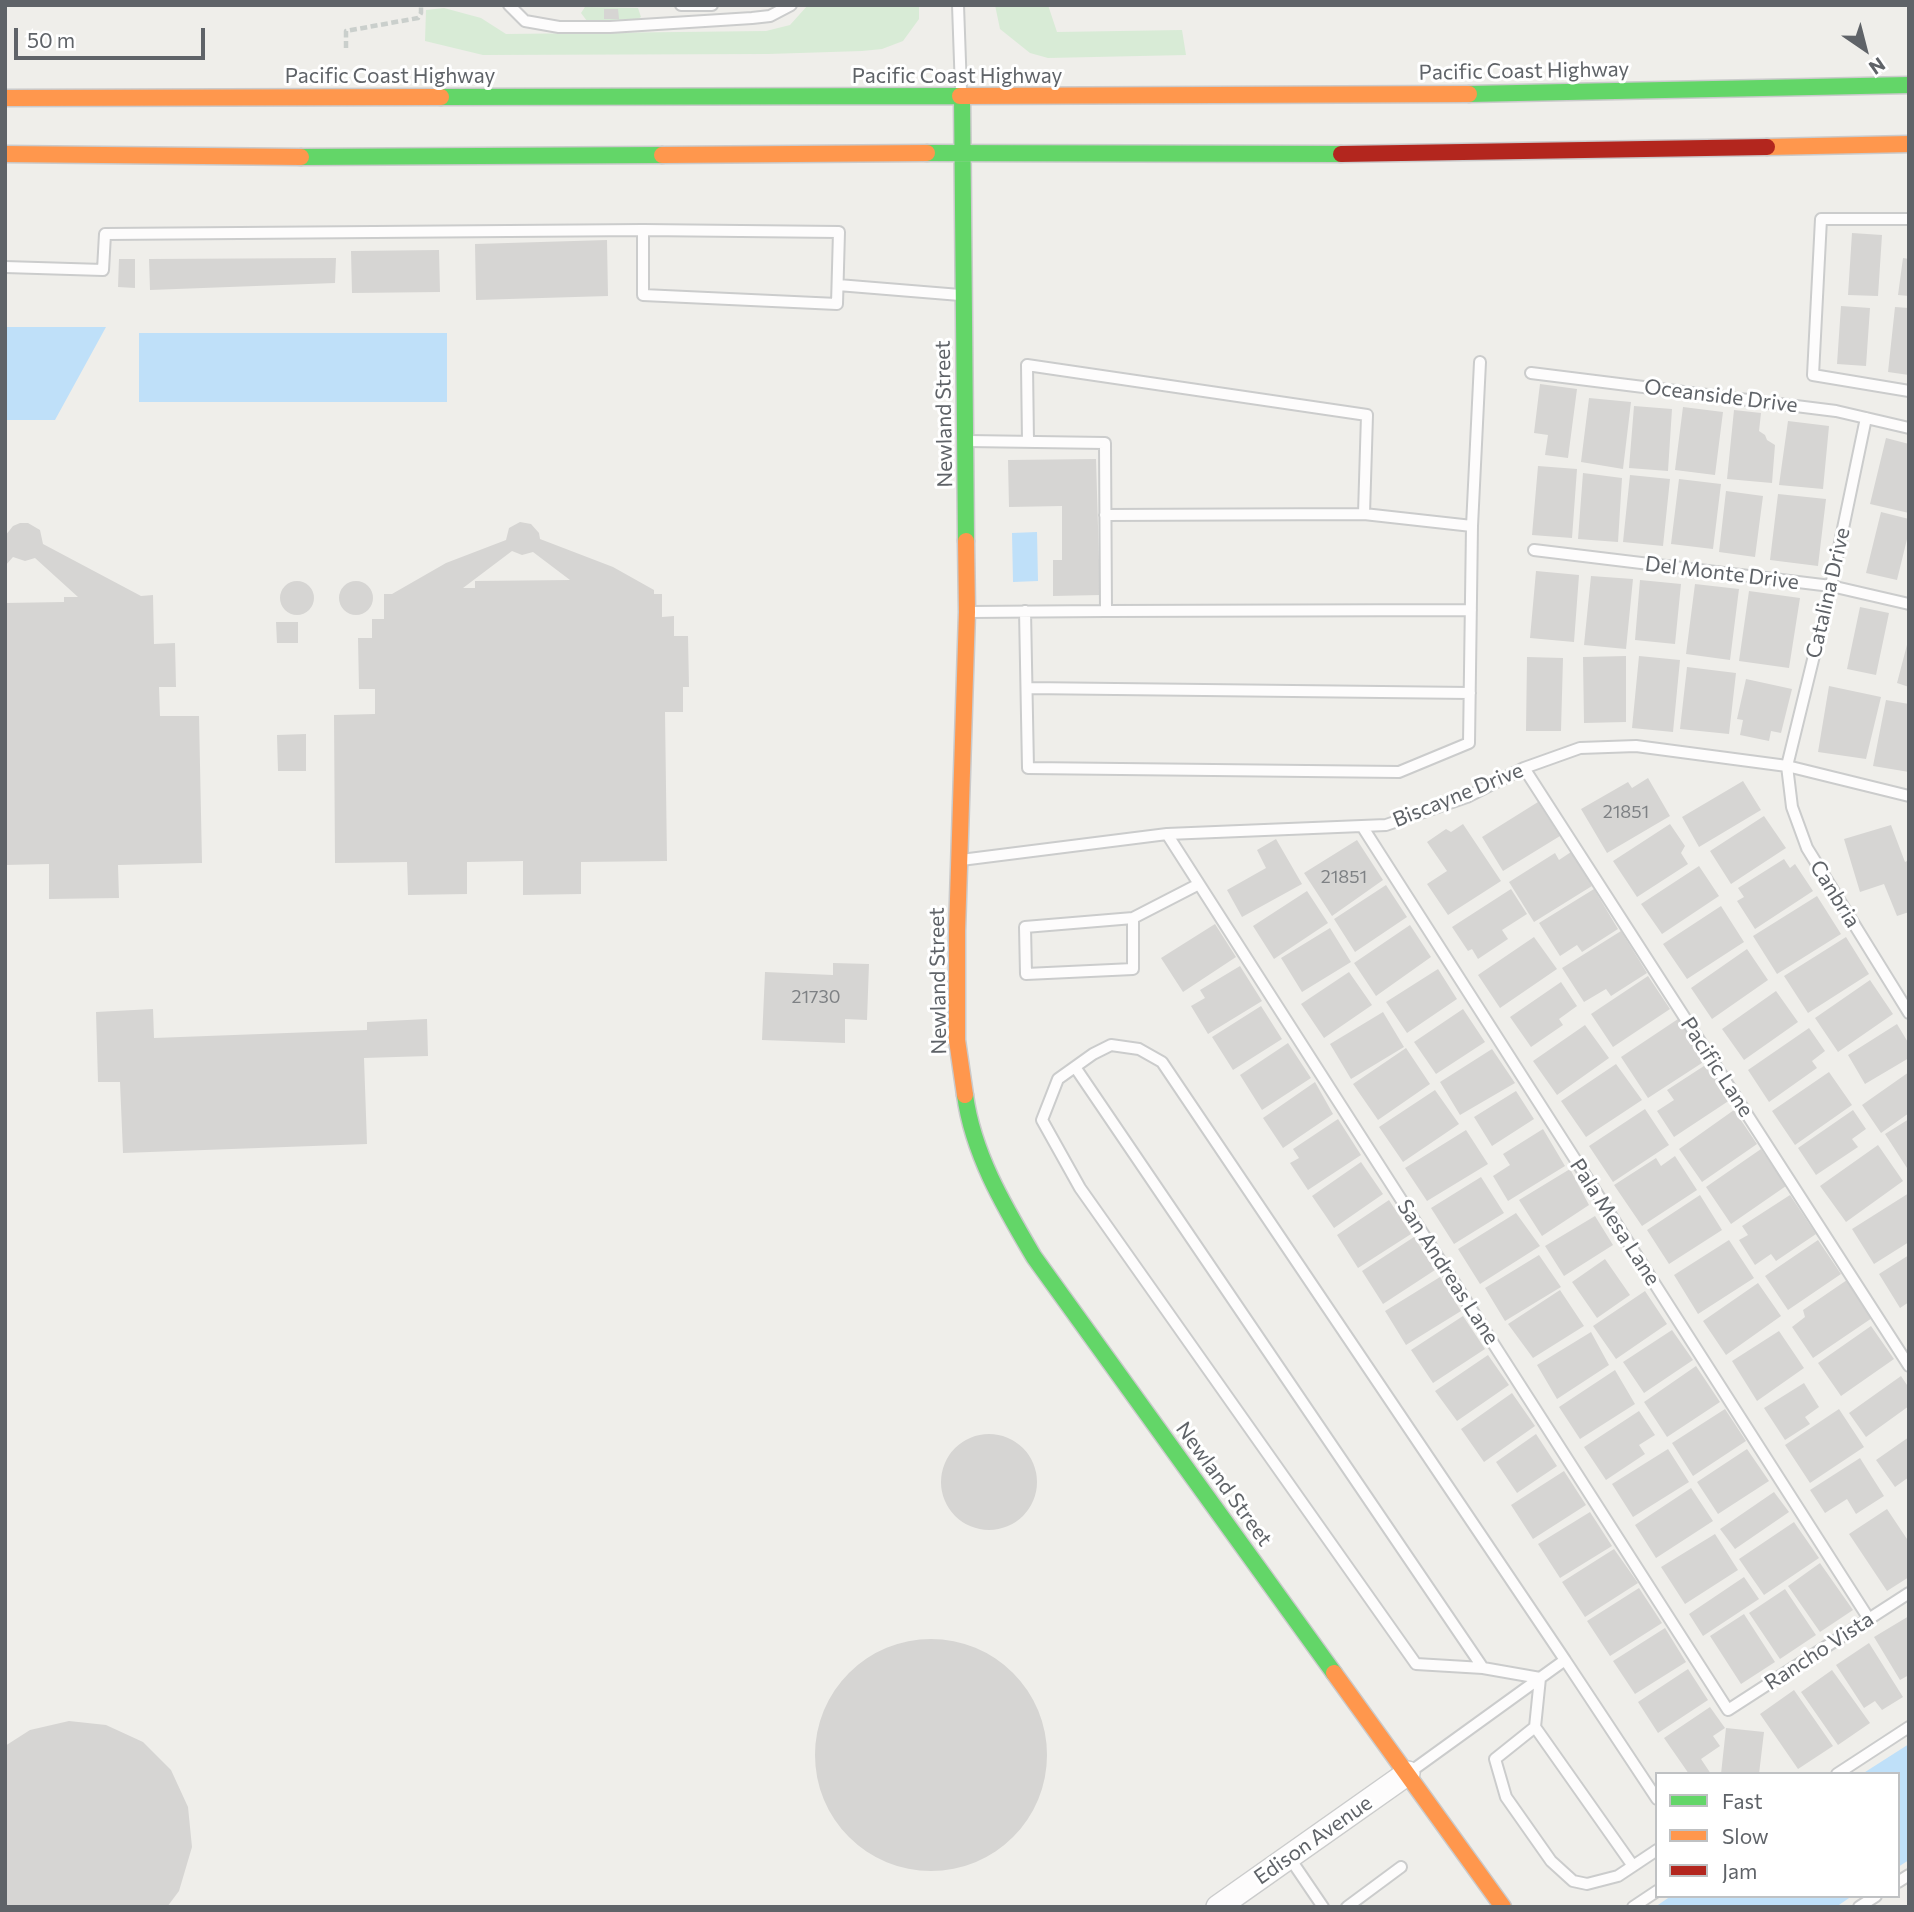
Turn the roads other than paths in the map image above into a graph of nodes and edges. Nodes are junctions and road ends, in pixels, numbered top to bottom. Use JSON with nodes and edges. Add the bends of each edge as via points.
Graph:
{"nodes":[{"id":1,"x":509,"y":5,"type":"edge"},
{"id":2,"x":681,"y":5,"type":"edge"},
{"id":3,"x":712,"y":5,"type":"edge"},
{"id":4,"x":791,"y":5,"type":"edge"},
{"id":5,"x":958,"y":5,"type":"edge"},
{"id":6,"x":734,"y":18,"type":"junction"},
{"id":7,"x":1909,"y":85,"type":"edge"},
{"id":8,"x":962,"y":97,"type":"junction"},
{"id":9,"x":5,"y":98,"type":"edge"},
{"id":10,"x":1909,"y":144,"type":"edge"},
{"id":11,"x":962,"y":153,"type":"junction"},
{"id":12,"x":5,"y":154,"type":"edge"},
{"id":13,"x":1909,"y":219,"type":"edge"},
{"id":14,"x":643,"y":230,"type":"junction"},
{"id":15,"x":5,"y":267,"type":"edge"},
{"id":16,"x":838,"y":285,"type":"junction"},
{"id":17,"x":963,"y":295,"type":"junction"},
{"id":18,"x":1480,"y":362,"type":"dead end"},
{"id":19,"x":1531,"y":373,"type":"dead end"},
{"id":20,"x":1909,"y":391,"type":"edge"},
{"id":21,"x":1866,"y":418,"type":"junction"},
{"id":22,"x":1909,"y":428,"type":"edge"},
{"id":23,"x":965,"y":441,"type":"junction"},
{"id":24,"x":1028,"y":442,"type":"junction"},
{"id":25,"x":1364,"y":514,"type":"junction"},
{"id":26,"x":1105,"y":515,"type":"junction"},
{"id":27,"x":1472,"y":526,"type":"junction"},
{"id":28,"x":1534,"y":550,"type":"dead end"},
{"id":29,"x":1831,"y":586,"type":"junction"},
{"id":30,"x":1909,"y":604,"type":"edge"},
{"id":31,"x":967,"y":611,"type":"junction"},
{"id":32,"x":1025,"y":611,"type":"junction"},
{"id":33,"x":1106,"y":611,"type":"junction"},
{"id":34,"x":1471,"y":611,"type":"junction"},
{"id":35,"x":1027,"y":688,"type":"junction"},
{"id":36,"x":1470,"y":693,"type":"junction"},
{"id":37,"x":1787,"y":766,"type":"junction"},
{"id":38,"x":1524,"y":768,"type":"junction"},
{"id":39,"x":1909,"y":796,"type":"edge"},
{"id":40,"x":1362,"y":826,"type":"junction"},
{"id":41,"x":1167,"y":834,"type":"junction"},
{"id":42,"x":960,"y":860,"type":"junction"},
{"id":43,"x":1199,"y":884,"type":"junction"},
{"id":44,"x":1133,"y":918,"type":"junction"},
{"id":45,"x":1909,"y":1013,"type":"edge"},
{"id":46,"x":1075,"y":1067,"type":"junction"},
{"id":47,"x":1909,"y":1366,"type":"edge"},
{"id":48,"x":1909,"y":1593,"type":"edge"},
{"id":49,"x":1869,"y":1619,"type":"junction"},
{"id":50,"x":1564,"y":1660,"type":"junction"},
{"id":51,"x":1483,"y":1668,"type":"junction"},
{"id":52,"x":1540,"y":1678,"type":"junction"},
{"id":53,"x":1728,"y":1710,"type":"joint"},
{"id":54,"x":1535,"y":1727,"type":"junction"},
{"id":55,"x":1909,"y":1727,"type":"edge"},
{"id":56,"x":1840,"y":1772,"type":"edge"},
{"id":57,"x":1408,"y":1773,"type":"junction"},
{"id":58,"x":1655,"y":1796,"type":"edge"},
{"id":59,"x":1655,"y":1851,"type":"edge"},
{"id":60,"x":1289,"y":1857,"type":"junction"},
{"id":61,"x":1633,"y":1866,"type":"junction"},
{"id":62,"x":1401,"y":1867,"type":"dead end"},
{"id":63,"x":1655,"y":1892,"type":"edge"},
{"id":64,"x":1218,"y":1907,"type":"edge"},
{"id":65,"x":1323,"y":1907,"type":"edge"},
{"id":66,"x":1347,"y":1907,"type":"edge"},
{"id":67,"x":1503,"y":1907,"type":"edge"},
{"id":68,"x":1633,"y":1907,"type":"edge"}],
"edges":[{"from":1,"to":6,"type":"lane","via":[[525,21],[559,27]]},
{"from":2,"to":3,"type":"lane"},
{"from":3,"to":6,"type":"lane"},
{"from":4,"to":6,"type":"lane","via":[[770,16]]},
{"from":5,"to":8,"type":"lane"},
{"from":7,"to":8,"type":"main road","name":"Pacific Coast Highway","via":[[1417,95]]},
{"from":8,"to":9,"type":"main road","name":"Pacific Coast Highway"},
{"from":8,"to":11,"type":"main road","name":"Newland Street"},
{"from":10,"to":11,"type":"main road","via":[[1396,154]]},
{"from":11,"to":12,"type":"main road"},
{"from":11,"to":17,"type":"main road","name":"Newland Street"},
{"from":13,"to":20,"type":"lane","via":[[1821,219],[1813,375]]},
{"from":14,"to":15,"type":"lane","via":[[105,234],[103,270]]},
{"from":14,"to":16,"type":"lane","via":[[839,232]]},
{"from":14,"to":16,"type":"lane","via":[[643,295],[837,304]]},
{"from":16,"to":17,"type":"lane"},
{"from":17,"to":23,"type":"main road","name":"Newland Street"},
{"from":18,"to":27,"type":"lane"},
{"from":19,"to":21,"type":"lane","name":"Oceanside Drive"},
{"from":21,"to":22,"type":"lane","name":"Oceanside Drive"},
{"from":21,"to":29,"type":"lane","name":"Catalina Drive"},
{"from":23,"to":24,"type":"lane"},
{"from":23,"to":31,"type":"main road","name":"Newland Street"},
{"from":24,"to":25,"type":"lane","via":[[1027,365],[1367,415]]},
{"from":24,"to":26,"type":"lane","via":[[1105,443]]},
{"from":25,"to":26,"type":"lane"},
{"from":25,"to":27,"type":"lane"},
{"from":26,"to":33,"type":"lane"},
{"from":27,"to":34,"type":"lane"},
{"from":28,"to":29,"type":"lane","name":"Del Monte Drive"},
{"from":29,"to":30,"type":"lane","name":"Del Monte Drive"},
{"from":29,"to":37,"type":"lane","name":"Catalina Drive"},
{"from":31,"to":32,"type":"lane"},
{"from":31,"to":42,"type":"main road","name":"Newland Street"},
{"from":32,"to":33,"type":"lane"},
{"from":32,"to":35,"type":"lane"},
{"from":33,"to":34,"type":"lane"},
{"from":34,"to":36,"type":"lane"},
{"from":35,"to":36,"type":"lane"},
{"from":35,"to":36,"type":"lane","via":[[1028,768],[1399,772],[1469,743]]},
{"from":37,"to":38,"type":"lane","name":"Biscayne Drive","via":[[1636,746],[1580,748]]},
{"from":37,"to":39,"type":"lane","name":"Biscayne Drive"},
{"from":37,"to":45,"type":"lane","name":"Canbria","via":[[1792,807],[1807,848]]},
{"from":38,"to":40,"type":"lane","name":"Biscayne Drive","via":[[1412,818]]},
{"from":38,"to":47,"type":"lane","name":"Pacific Lane"},
{"from":40,"to":41,"type":"lane","name":"Biscayne Drive"},
{"from":40,"to":49,"type":"lane","name":"Pala Mesa Lane"},
{"from":41,"to":42,"type":"lane","name":"Biscayne Drive"},
{"from":41,"to":43,"type":"lane","name":"San Andreas Lane"},
{"from":42,"to":57,"type":"main road","name":"Newland Street","via":[[957,1040],[967,1112],[993,1187],[1034,1257]]},
{"from":43,"to":44,"type":"lane"},
{"from":43,"to":53,"type":"lane","name":"San Andreas Lane"},
{"from":44,"to":44,"type":"lane","via":[[1024,927],[1026,974],[1133,970]]},
{"from":46,"to":50,"type":"lane","via":[[1111,1045],[1139,1049],[1162,1062]]},
{"from":46,"to":51,"type":"lane"},
{"from":46,"to":51,"type":"lane","via":[[1058,1079],[1042,1120],[1080,1188],[1416,1664]]},
{"from":48,"to":49,"type":"lane","name":"Rancho Vista"},
{"from":49,"to":53,"type":"lane","name":"Rancho Vista"},
{"from":50,"to":52,"type":"lane"},
{"from":50,"to":58,"type":"lane"},
{"from":51,"to":52,"type":"lane"},
{"from":52,"to":54,"type":"lane"},
{"from":52,"to":57,"type":"lane"},
{"from":54,"to":61,"type":"lane"},
{"from":54,"to":61,"type":"lane","via":[[1495,1759],[1506,1797],[1551,1861],[1573,1881],[1587,1884],[1618,1876]]},
{"from":55,"to":56,"type":"lane"},
{"from":57,"to":60,"type":"street","name":"Edison Avenue"},
{"from":57,"to":67,"type":"main road","name":"Newland Street"},
{"from":59,"to":61,"type":"lane"},
{"from":60,"to":64,"type":"street","name":"Edison Avenue"},
{"from":60,"to":65,"type":"lane"},
{"from":62,"to":66,"type":"lane"},
{"from":63,"to":68,"type":"lane"}]}
